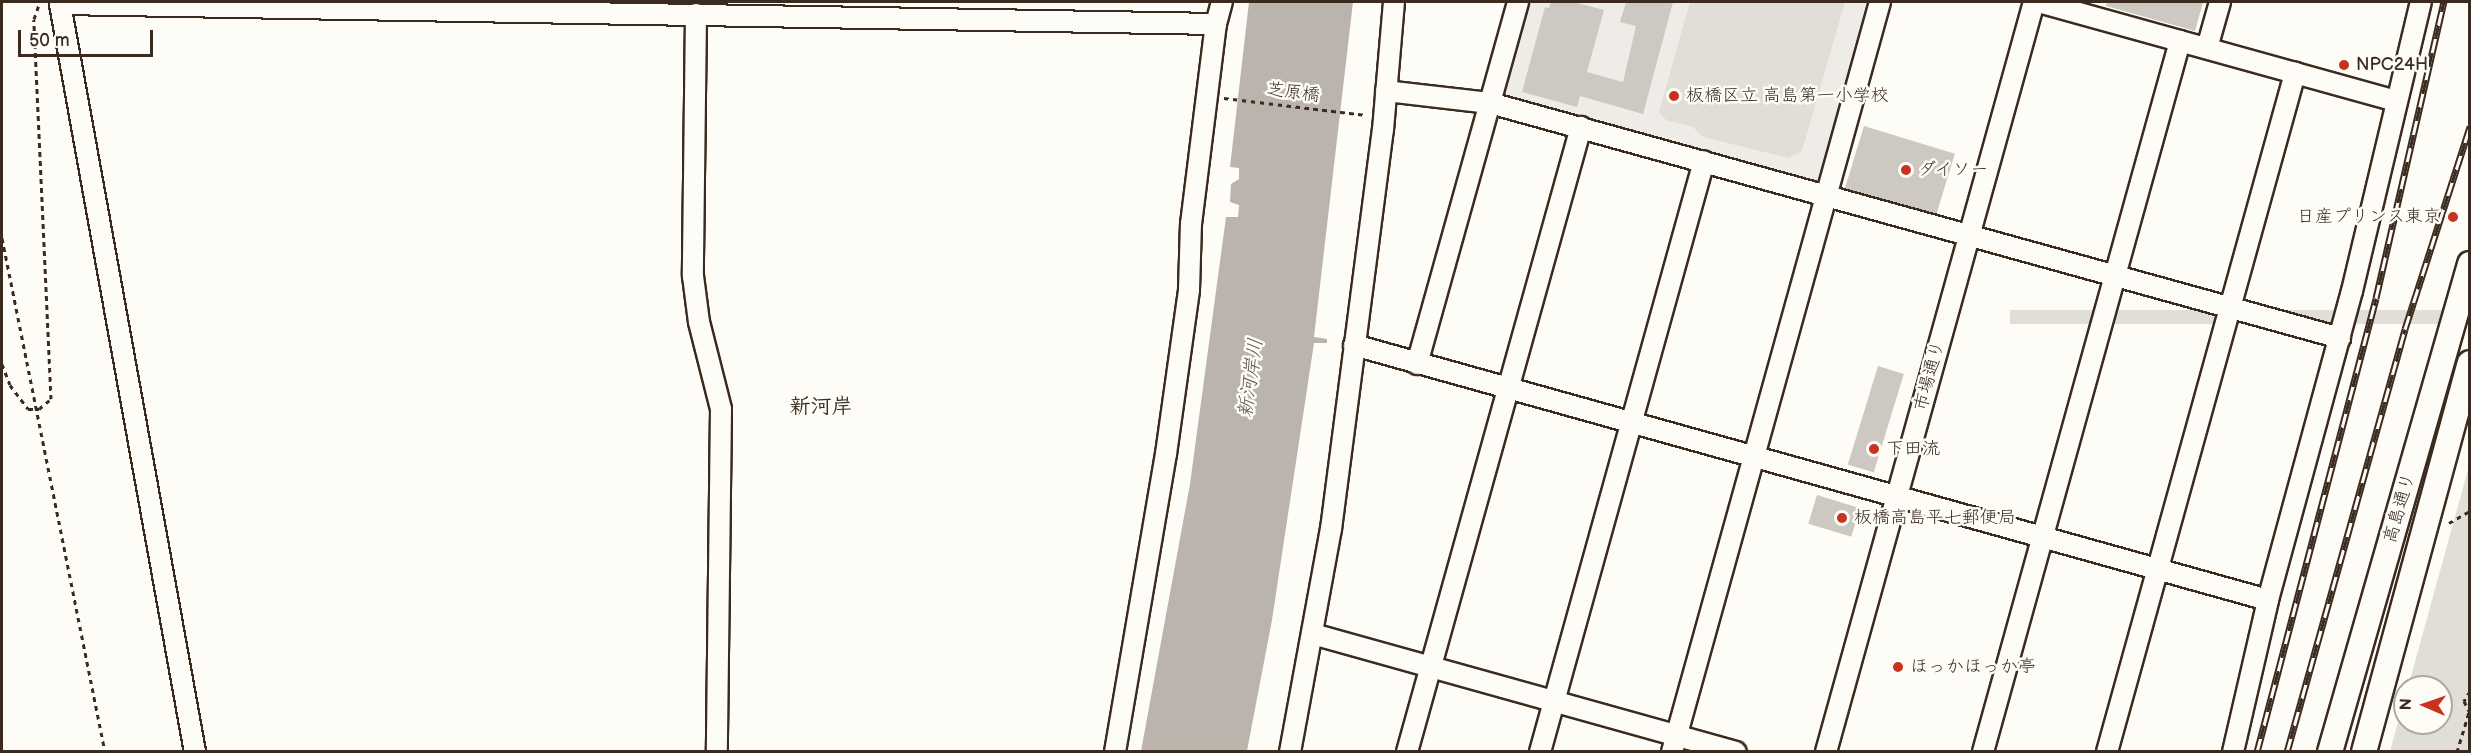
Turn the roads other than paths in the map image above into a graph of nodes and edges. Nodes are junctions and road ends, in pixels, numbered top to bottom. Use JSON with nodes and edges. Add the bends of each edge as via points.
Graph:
{"nodes":[{"id":1,"x":47,"y":2,"type":"edge"},
{"id":2,"x":1222,"y":2,"type":"edge"},
{"id":3,"x":1394,"y":2,"type":"edge"},
{"id":4,"x":1518,"y":2,"type":"edge"},
{"id":5,"x":1880,"y":2,"type":"edge"},
{"id":6,"x":2034,"y":2,"type":"edge"},
{"id":7,"x":2039,"y":2,"type":"edge"},
{"id":8,"x":2220,"y":2,"type":"edge"},
{"id":9,"x":2421,"y":2,"type":"edge"},
{"id":10,"x":156,"y":3,"type":"edge"},
{"id":11,"x":308,"y":4,"type":"edge"},
{"id":12,"x":703,"y":10,"type":"edge"},
{"id":13,"x":985,"y":10,"type":"edge"},
{"id":14,"x":1215,"y":24,"type":"junction"},
{"id":15,"x":2180,"y":41,"type":"junction"},
{"id":16,"x":2207,"y":48,"type":"junction"},
{"id":17,"x":2295,"y":73,"type":"junction"},
{"id":18,"x":1386,"y":91,"type":"junction"},
{"id":19,"x":2397,"y":101,"type":"junction"},
{"id":20,"x":1490,"y":103,"type":"junction"},
{"id":21,"x":1581,"y":127,"type":"junction"},
{"id":22,"x":1704,"y":161,"type":"junction"},
{"id":23,"x":1826,"y":195,"type":"junction"},
{"id":24,"x":1969,"y":236,"type":"junction"},
{"id":25,"x":2469,"y":264,"type":"edge"},
{"id":26,"x":2115,"y":276,"type":"junction"},
{"id":27,"x":2230,"y":307,"type":"junction"},
{"id":28,"x":2340,"y":338,"type":"junction"},
{"id":29,"x":1354,"y":345,"type":"junction"},
{"id":30,"x":2469,"y":363,"type":"edge"},
{"id":31,"x":1418,"y":364,"type":"junction"},
{"id":32,"x":1508,"y":389,"type":"junction"},
{"id":33,"x":1631,"y":423,"type":"junction"},
{"id":34,"x":1754,"y":457,"type":"junction"},
{"id":35,"x":1897,"y":497,"type":"junction"},
{"id":36,"x":2043,"y":537,"type":"junction"},
{"id":37,"x":2157,"y":568,"type":"junction"},
{"id":38,"x":2268,"y":600,"type":"junction"},
{"id":39,"x":1313,"y":634,"type":"junction"},
{"id":40,"x":1430,"y":667,"type":"junction"},
{"id":41,"x":1555,"y":701,"type":"junction"},
{"id":42,"x":1674,"y":743,"type":"edge"},
{"id":43,"x":195,"y":752,"type":"edge"},
{"id":44,"x":717,"y":752,"type":"edge"},
{"id":45,"x":1115,"y":752,"type":"edge"},
{"id":46,"x":1290,"y":752,"type":"edge"},
{"id":47,"x":1407,"y":752,"type":"edge"},
{"id":48,"x":1540,"y":752,"type":"edge"},
{"id":49,"x":1736,"y":752,"type":"edge"},
{"id":50,"x":1826,"y":752,"type":"edge"},
{"id":51,"x":1983,"y":752,"type":"edge"},
{"id":52,"x":2107,"y":752,"type":"edge"},
{"id":53,"x":2233,"y":752,"type":"edge"},
{"id":54,"x":2330,"y":752,"type":"edge"},
{"id":55,"x":2364,"y":752,"type":"edge"}],
"edges":[{"from":1,"to":10,"type":"street"},
{"from":1,"to":43,"type":"street"},
{"from":2,"to":14,"type":"street"},
{"from":3,"to":18,"type":"street"},
{"from":4,"to":20,"type":"street"},
{"from":5,"to":23,"type":"street"},
{"from":6,"to":24,"type":"street","name":"市場通り"},
{"from":7,"to":15,"type":"street"},
{"from":8,"to":16,"type":"street"},
{"from":9,"to":19,"type":"street"},
{"from":10,"to":11,"type":"street"},
{"from":11,"to":12,"type":"street"},
{"from":12,"to":13,"type":"street"},
{"from":12,"to":44,"type":"street","via":[[693,276],[699,322],[721,409]]},
{"from":13,"to":14,"type":"street"},
{"from":14,"to":45,"type":"street","via":[[1191,224],[1189,290],[1168,442]]},
{"from":15,"to":16,"type":"street"},
{"from":15,"to":26,"type":"street"},
{"from":16,"to":17,"type":"street"},
{"from":17,"to":19,"type":"street"},
{"from":17,"to":27,"type":"street"},
{"from":18,"to":20,"type":"street"},
{"from":18,"to":29,"type":"street"},
{"from":19,"to":28,"type":"street"},
{"from":20,"to":21,"type":"street"},
{"from":20,"to":31,"type":"street"},
{"from":21,"to":22,"type":"street"},
{"from":21,"to":32,"type":"street"},
{"from":22,"to":23,"type":"street"},
{"from":22,"to":33,"type":"street"},
{"from":23,"to":24,"type":"street"},
{"from":23,"to":34,"type":"street"},
{"from":24,"to":26,"type":"street"},
{"from":24,"to":35,"type":"street","name":"市場通り"},
{"from":25,"to":54,"type":"main road","name":"高島通り"},
{"from":26,"to":27,"type":"street"},
{"from":26,"to":36,"type":"street"},
{"from":27,"to":28,"type":"street"},
{"from":27,"to":37,"type":"street"},
{"from":28,"to":38,"type":"street"},
{"from":29,"to":31,"type":"street"},
{"from":29,"to":39,"type":"street"},
{"from":30,"to":55,"type":"main road","name":"高島通り"},
{"from":31,"to":32,"type":"street"},
{"from":32,"to":33,"type":"street"},
{"from":32,"to":40,"type":"street"},
{"from":33,"to":34,"type":"street"},
{"from":33,"to":41,"type":"street"},
{"from":34,"to":35,"type":"street"},
{"from":34,"to":42,"type":"street"},
{"from":35,"to":36,"type":"street"},
{"from":35,"to":50,"type":"street","name":"市場通り"},
{"from":36,"to":37,"type":"street"},
{"from":36,"to":51,"type":"street"},
{"from":37,"to":38,"type":"street"},
{"from":37,"to":52,"type":"street"},
{"from":38,"to":53,"type":"street"},
{"from":39,"to":40,"type":"street"},
{"from":39,"to":46,"type":"street"},
{"from":40,"to":41,"type":"street"},
{"from":40,"to":47,"type":"street"},
{"from":41,"to":42,"type":"street"},
{"from":41,"to":48,"type":"street"},
{"from":42,"to":49,"type":"street"}]}
